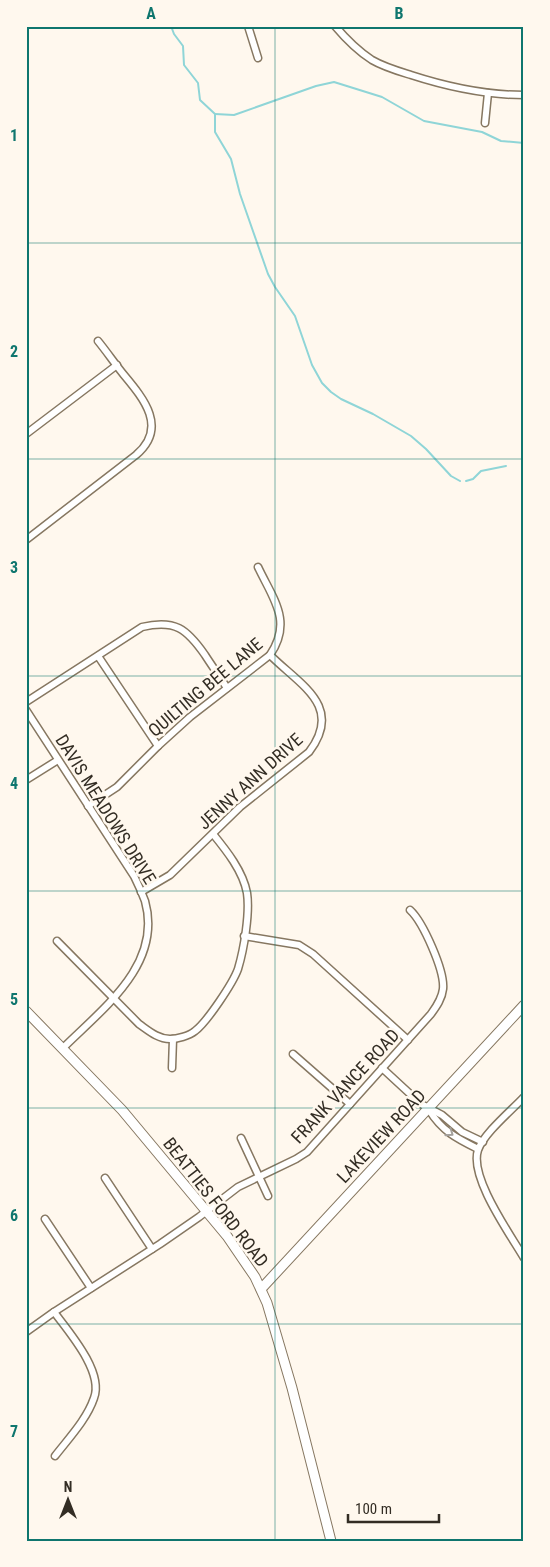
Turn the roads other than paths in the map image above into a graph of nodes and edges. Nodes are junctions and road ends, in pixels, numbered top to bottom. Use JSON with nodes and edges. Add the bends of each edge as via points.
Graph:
{"nodes":[{"id":1,"x":335,"y":26,"type":"edge"},
{"id":2,"x":250,"y":27,"type":"edge"},
{"id":3,"x":258,"y":58,"type":"dead end"},
{"id":4,"x":488,"y":93,"type":"junction"},
{"id":5,"x":524,"y":95,"type":"edge"},
{"id":6,"x":485,"y":123,"type":"dead end"},
{"id":7,"x":98,"y":341,"type":"dead end"},
{"id":8,"x":117,"y":365,"type":"junction"},
{"id":9,"x":26,"y":434,"type":"edge"},
{"id":10,"x":26,"y":540,"type":"edge"},
{"id":11,"x":258,"y":567,"type":"dead end"},
{"id":12,"x":270,"y":655,"type":"junction"},
{"id":13,"x":98,"y":656,"type":"junction"},
{"id":14,"x":227,"y":688,"type":"junction"},
{"id":15,"x":26,"y":702,"type":"edge"},
{"id":16,"x":26,"y":710,"type":"edge"},
{"id":17,"x":158,"y":746,"type":"junction"},
{"id":18,"x":58,"y":760,"type":"junction"},
{"id":19,"x":26,"y":780,"type":"edge"},
{"id":20,"x":88,"y":806,"type":"junction"},
{"id":21,"x":212,"y":834,"type":"junction"},
{"id":22,"x":141,"y":892,"type":"junction"},
{"id":23,"x":410,"y":910,"type":"dead end"},
{"id":24,"x":244,"y":936,"type":"junction"},
{"id":25,"x":57,"y":940,"type":"dead end"},
{"id":26,"x":114,"y":998,"type":"junction"},
{"id":27,"x":524,"y":1005,"type":"edge"},
{"id":28,"x":26,"y":1011,"type":"edge"},
{"id":29,"x":173,"y":1039,"type":"junction"},
{"id":30,"x":408,"y":1040,"type":"junction"},
{"id":31,"x":63,"y":1048,"type":"junction"},
{"id":32,"x":293,"y":1054,"type":"dead end"},
{"id":33,"x":172,"y":1068,"type":"dead end"},
{"id":34,"x":382,"y":1068,"type":"junction"},
{"id":35,"x":523,"y":1099,"type":"edge"},
{"id":36,"x":350,"y":1104,"type":"junction"},
{"id":37,"x":428,"y":1108,"type":"junction"},
{"id":38,"x":241,"y":1138,"type":"dead end"},
{"id":39,"x":483,"y":1142,"type":"junction"},
{"id":40,"x":478,"y":1149,"type":"junction"},
{"id":41,"x":259,"y":1177,"type":"junction"},
{"id":42,"x":105,"y":1178,"type":"dead end"},
{"id":43,"x":268,"y":1196,"type":"dead end"},
{"id":44,"x":207,"y":1212,"type":"junction"},
{"id":45,"x":46,"y":1219,"type":"dead end"},
{"id":46,"x":152,"y":1249,"type":"junction"},
{"id":47,"x":523,"y":1255,"type":"edge"},
{"id":48,"x":91,"y":1288,"type":"junction"},
{"id":49,"x":261,"y":1289,"type":"junction"},
{"id":50,"x":54,"y":1312,"type":"junction"},
{"id":51,"x":26,"y":1332,"type":"edge"},
{"id":52,"x":55,"y":1456,"type":"dead end"},
{"id":53,"x":330,"y":1541,"type":"edge"}],
"edges":[{"from":1,"to":4,"type":"street","via":[[357,49],[383,66],[444,86]]},
{"from":2,"to":3,"type":"street"},
{"from":4,"to":5,"type":"street"},
{"from":4,"to":6,"type":"street"},
{"from":7,"to":8,"type":"street"},
{"from":8,"to":9,"type":"street"},
{"from":8,"to":10,"type":"street","via":[[149,409],[151,430],[144,446],[136,456]]},
{"from":11,"to":12,"type":"street","name":"QUILTING BEE LANE","via":[[281,619],[282,632]]},
{"from":12,"to":14,"type":"street","name":"QUILTING BEE LANE"},
{"from":12,"to":21,"type":"street","name":"JENNY ANN DRIVE","via":[[316,699],[321,709],[322,733],[309,752],[240,807]]},
{"from":13,"to":14,"type":"street","via":[[142,627],[172,625],[186,631],[195,641]]},
{"from":13,"to":15,"type":"street"},
{"from":13,"to":17,"type":"street"},
{"from":14,"to":17,"type":"street","name":"QUILTING BEE LANE"},
{"from":16,"to":18,"type":"street","name":"DAVIS MEADOWS DRIVE"},
{"from":17,"to":20,"type":"street","name":"QUILTING BEE LANE","via":[[117,786]]},
{"from":18,"to":19,"type":"street"},
{"from":18,"to":20,"type":"street","name":"DAVIS MEADOWS DRIVE"},
{"from":20,"to":22,"type":"street","name":"DAVIS MEADOWS DRIVE"},
{"from":21,"to":22,"type":"street","name":"JENNY ANN DRIVE","via":[[170,875]]},
{"from":21,"to":24,"type":"street","via":[[240,873],[247,892]]},
{"from":22,"to":26,"type":"street","name":"DAVIS MEADOWS DRIVE","via":[[146,903],[146,943],[134,974]]},
{"from":23,"to":30,"type":"street","name":"FRANK VANCE ROAD","via":[[422,927],[441,971],[443,989],[438,1005]]},
{"from":24,"to":29,"type":"street","via":[[234,978],[206,1021],[194,1032]]},
{"from":24,"to":30,"type":"street","via":[[299,945],[314,954]]},
{"from":25,"to":26,"type":"street"},
{"from":26,"to":29,"type":"street","via":[[154,1035]]},
{"from":26,"to":31,"type":"street","name":"DAVIS MEADOWS DRIVE"},
{"from":27,"to":37,"type":"main road","name":"LAKEVIEW ROAD"},
{"from":28,"to":31,"type":"main road","name":"BEATTIES FORD ROAD"},
{"from":29,"to":33,"type":"street"},
{"from":30,"to":34,"type":"street","name":"FRANK VANCE ROAD"},
{"from":31,"to":44,"type":"main road","name":"BEATTIES FORD ROAD","via":[[122,1110]]},
{"from":32,"to":36,"type":"street"},
{"from":34,"to":36,"type":"street","name":"FRANK VANCE ROAD"},
{"from":34,"to":37,"type":"street"},
{"from":35,"to":39,"type":"street"},
{"from":36,"to":41,"type":"street","name":"FRANK VANCE ROAD","via":[[307,1152]]},
{"from":37,"to":39,"type":"street","via":[[462,1132]]},
{"from":37,"to":40,"type":"street","one_way":true,"via":[[436,1122],[450,1134]]},
{"from":37,"to":49,"type":"main road","name":"LAKEVIEW ROAD"},
{"from":38,"to":41,"type":"street"},
{"from":39,"to":40,"type":"street"},
{"from":40,"to":47,"type":"street","via":[[477,1168],[482,1185]]},
{"from":41,"to":43,"type":"street"},
{"from":41,"to":44,"type":"street","name":"FRANK VANCE ROAD","via":[[233,1190]]},
{"from":42,"to":46,"type":"street"},
{"from":44,"to":46,"type":"street","name":"FRANK VANCE ROAD"},
{"from":44,"to":49,"type":"main road","name":"BEATTIES FORD ROAD","via":[[243,1257]]},
{"from":45,"to":48,"type":"street"},
{"from":46,"to":48,"type":"street","name":"FRANK VANCE ROAD"},
{"from":48,"to":50,"type":"street","name":"FRANK VANCE ROAD"},
{"from":49,"to":53,"type":"main road","name":"BEATTIES FORD ROAD","via":[[292,1388]]},
{"from":50,"to":51,"type":"street","name":"FRANK VANCE ROAD"},
{"from":50,"to":52,"type":"street","via":[[88,1361],[96,1384],[90,1407]]}]}
